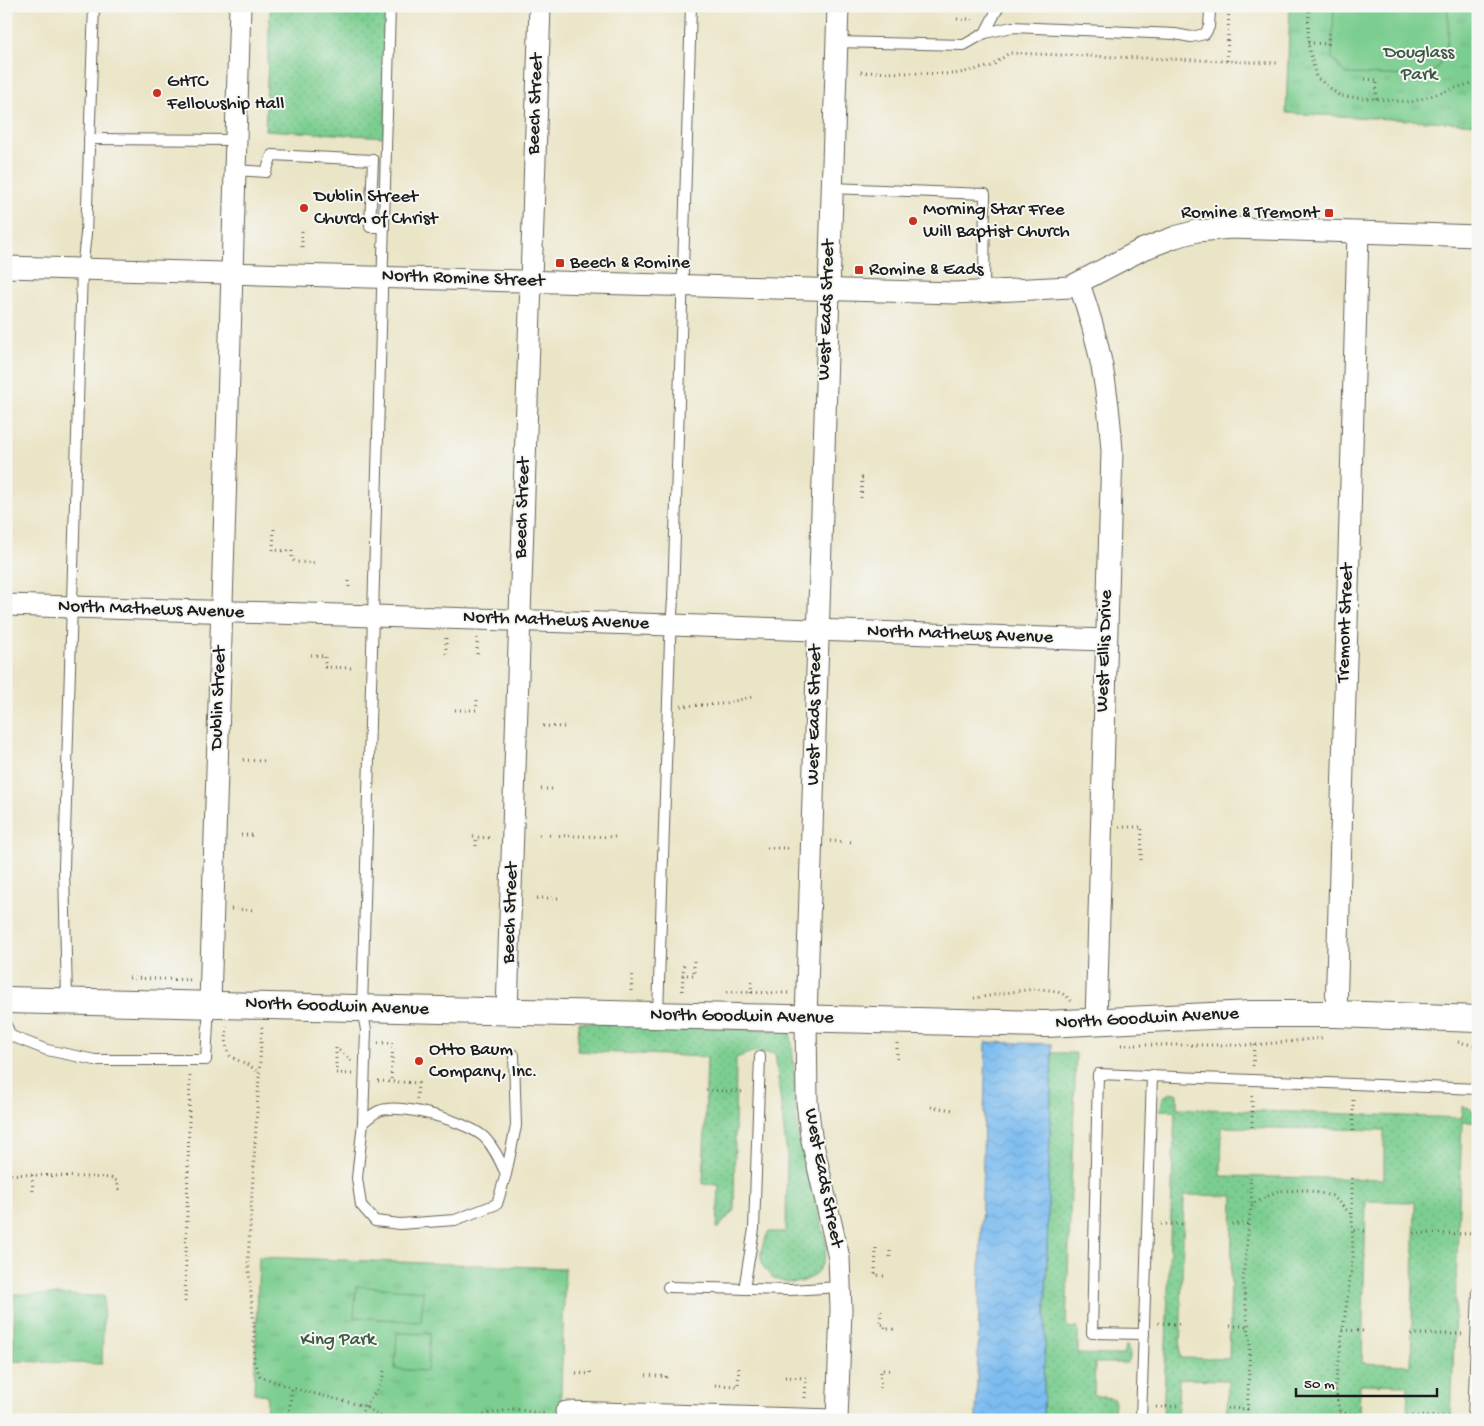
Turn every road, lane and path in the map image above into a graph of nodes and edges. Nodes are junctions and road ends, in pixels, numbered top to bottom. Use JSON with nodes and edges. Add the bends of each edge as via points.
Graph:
{"nodes":[{"id":1,"x":94,"y":6,"type":"edge"},
{"id":2,"x":240,"y":6,"type":"edge"},
{"id":3,"x":390,"y":6,"type":"edge"},
{"id":4,"x":540,"y":6,"type":"edge"},
{"id":5,"x":691,"y":6,"type":"edge"},
{"id":6,"x":838,"y":6,"type":"edge"},
{"id":7,"x":998,"y":6,"type":"edge"},
{"id":8,"x":1205,"y":6,"type":"edge"},
{"id":9,"x":1229,"y":6,"type":"edge"},
{"id":10,"x":1309,"y":6,"type":"edge"},
{"id":11,"x":1329,"y":31,"type":"dead end"},
{"id":12,"x":985,"y":33,"type":"junction"},
{"id":13,"x":836,"y":42,"type":"junction"},
{"id":14,"x":1308,"y":43,"type":"junction"},
{"id":15,"x":1227,"y":61,"type":"junction"},
{"id":16,"x":1278,"y":62,"type":"dead end"},
{"id":17,"x":861,"y":72,"type":"dead end"},
{"id":18,"x":1365,"y":79,"type":"dead end"},
{"id":19,"x":1478,"y":81,"type":"edge"},
{"id":20,"x":1376,"y":100,"type":"junction"},
{"id":21,"x":89,"y":139,"type":"junction"},
{"id":22,"x":236,"y":140,"type":"junction"},
{"id":23,"x":235,"y":170,"type":"junction"},
{"id":24,"x":831,"y":188,"type":"junction"},
{"id":25,"x":384,"y":227,"type":"junction"},
{"id":26,"x":302,"y":228,"type":"dead end"},
{"id":27,"x":1358,"y":232,"type":"junction"},
{"id":28,"x":1478,"y":236,"type":"edge"},
{"id":29,"x":302,"y":247,"type":"dead end"},
{"id":30,"x":6,"y":267,"type":"edge"},
{"id":31,"x":82,"y":269,"type":"junction"},
{"id":32,"x":232,"y":273,"type":"junction"},
{"id":33,"x":383,"y":277,"type":"junction"},
{"id":34,"x":532,"y":281,"type":"junction"},
{"id":35,"x":1079,"y":284,"type":"junction"},
{"id":36,"x":682,"y":285,"type":"junction"},
{"id":37,"x":828,"y":289,"type":"junction"},
{"id":38,"x":984,"y":292,"type":"junction"},
{"id":39,"x":867,"y":478,"type":"dead end"},
{"id":40,"x":860,"y":498,"type":"dead end"},
{"id":41,"x":274,"y":529,"type":"dead end"},
{"id":42,"x":317,"y":562,"type":"dead end"},
{"id":43,"x":349,"y":582,"type":"dead end"},
{"id":44,"x":349,"y":589,"type":"dead end"},
{"id":45,"x":6,"y":605,"type":"edge"},
{"id":46,"x":72,"y":607,"type":"junction"},
{"id":47,"x":221,"y":613,"type":"junction"},
{"id":48,"x":373,"y":616,"type":"junction"},
{"id":49,"x":520,"y":620,"type":"junction"},
{"id":50,"x":672,"y":624,"type":"junction"},
{"id":51,"x":817,"y":630,"type":"junction"},
{"id":52,"x":446,"y":636,"type":"dead end"},
{"id":53,"x":477,"y":637,"type":"dead end"},
{"id":54,"x":1105,"y":640,"type":"junction"},
{"id":55,"x":446,"y":654,"type":"dead end"},
{"id":56,"x":311,"y":655,"type":"dead end"},
{"id":57,"x":477,"y":657,"type":"dead end"},
{"id":58,"x":353,"y":668,"type":"dead end"},
{"id":59,"x":752,"y":697,"type":"dead end"},
{"id":60,"x":477,"y":700,"type":"dead end"},
{"id":61,"x":668,"y":706,"type":"junction"},
{"id":62,"x":454,"y":710,"type":"dead end"},
{"id":63,"x":543,"y":726,"type":"dead end"},
{"id":64,"x":564,"y":727,"type":"dead end"},
{"id":65,"x":243,"y":760,"type":"dead end"},
{"id":66,"x":267,"y":761,"type":"dead end"},
{"id":67,"x":541,"y":789,"type":"dead end"},
{"id":68,"x":556,"y":789,"type":"dead end"},
{"id":69,"x":1100,"y":826,"type":"junction"},
{"id":70,"x":241,"y":835,"type":"dead end"},
{"id":71,"x":255,"y":835,"type":"dead end"},
{"id":72,"x":540,"y":835,"type":"dead end"},
{"id":73,"x":619,"y":837,"type":"dead end"},
{"id":74,"x":476,"y":838,"type":"dead end"},
{"id":75,"x":476,"y":846,"type":"dead end"},
{"id":76,"x":767,"y":848,"type":"dead end"},
{"id":77,"x":789,"y":848,"type":"dead end"},
{"id":78,"x":1142,"y":861,"type":"dead end"},
{"id":79,"x":537,"y":898,"type":"dead end"},
{"id":80,"x":561,"y":898,"type":"dead end"},
{"id":81,"x":694,"y":960,"type":"dead end"},
{"id":82,"x":684,"y":962,"type":"dead end"},
{"id":83,"x":633,"y":974,"type":"dead end"},
{"id":84,"x":682,"y":975,"type":"junction"},
{"id":85,"x":752,"y":978,"type":"dead end"},
{"id":86,"x":632,"y":991,"type":"dead end"},
{"id":87,"x":676,"y":992,"type":"dead end"},
{"id":88,"x":682,"y":992,"type":"junction"},
{"id":89,"x":692,"y":992,"type":"dead end"},
{"id":90,"x":722,"y":992,"type":"dead end"},
{"id":91,"x":751,"y":993,"type":"junction"},
{"id":92,"x":795,"y":994,"type":"dead end"},
{"id":93,"x":965,"y":998,"type":"dead end"},
{"id":94,"x":6,"y":1000,"type":"edge"},
{"id":95,"x":67,"y":1001,"type":"junction"},
{"id":96,"x":1071,"y":1002,"type":"dead end"},
{"id":97,"x":210,"y":1003,"type":"junction"},
{"id":98,"x":362,"y":1009,"type":"junction"},
{"id":99,"x":507,"y":1011,"type":"junction"},
{"id":100,"x":1336,"y":1014,"type":"junction"},
{"id":101,"x":658,"y":1015,"type":"junction"},
{"id":102,"x":806,"y":1019,"type":"junction"},
{"id":103,"x":1478,"y":1019,"type":"edge"},
{"id":104,"x":1096,"y":1022,"type":"junction"},
{"id":105,"x":6,"y":1024,"type":"edge"},
{"id":106,"x":227,"y":1025,"type":"dead end"},
{"id":107,"x":262,"y":1026,"type":"dead end"},
{"id":108,"x":1326,"y":1038,"type":"dead end"},
{"id":109,"x":897,"y":1040,"type":"dead end"},
{"id":110,"x":1455,"y":1041,"type":"dead end"},
{"id":111,"x":365,"y":1042,"type":"junction"},
{"id":112,"x":1112,"y":1044,"type":"dead end"},
{"id":113,"x":1255,"y":1045,"type":"junction"},
{"id":114,"x":1478,"y":1046,"type":"edge"},
{"id":115,"x":514,"y":1055,"type":"dead end"},
{"id":116,"x":760,"y":1057,"type":"dead end"},
{"id":117,"x":897,"y":1059,"type":"dead end"},
{"id":118,"x":258,"y":1072,"type":"junction"},
{"id":119,"x":190,"y":1075,"type":"dead end"},
{"id":120,"x":364,"y":1075,"type":"junction"},
{"id":121,"x":1152,"y":1075,"type":"junction"},
{"id":122,"x":1252,"y":1080,"type":"junction"},
{"id":123,"x":391,"y":1082,"type":"junction"},
{"id":124,"x":1353,"y":1084,"type":"junction"},
{"id":125,"x":1478,"y":1089,"type":"edge"},
{"id":126,"x":706,"y":1090,"type":"dead end"},
{"id":127,"x":759,"y":1093,"type":"junction"},
{"id":128,"x":931,"y":1107,"type":"dead end"},
{"id":129,"x":954,"y":1110,"type":"dead end"},
{"id":130,"x":417,"y":1112,"type":"junction"},
{"id":131,"x":363,"y":1122,"type":"junction"},
{"id":132,"x":1252,"y":1127,"type":"dead end"},
{"id":133,"x":1353,"y":1131,"type":"dead end"},
{"id":134,"x":6,"y":1174,"type":"edge"},
{"id":135,"x":506,"y":1174,"type":"junction"},
{"id":136,"x":32,"y":1175,"type":"junction"},
{"id":137,"x":1250,"y":1177,"type":"dead end"},
{"id":138,"x":1352,"y":1178,"type":"dead end"},
{"id":139,"x":120,"y":1193,"type":"dead end"},
{"id":140,"x":33,"y":1194,"type":"dead end"},
{"id":141,"x":1252,"y":1204,"type":"junction"},
{"id":142,"x":1352,"y":1215,"type":"junction"},
{"id":143,"x":1147,"y":1224,"type":"junction"},
{"id":144,"x":1183,"y":1224,"type":"dead end"},
{"id":145,"x":1232,"y":1224,"type":"dead end"},
{"id":146,"x":1248,"y":1224,"type":"junction"},
{"id":147,"x":1354,"y":1230,"type":"junction"},
{"id":148,"x":1365,"y":1231,"type":"dead end"},
{"id":149,"x":1414,"y":1233,"type":"dead end"},
{"id":150,"x":1478,"y":1234,"type":"edge"},
{"id":151,"x":876,"y":1248,"type":"dead end"},
{"id":152,"x":890,"y":1249,"type":"dead end"},
{"id":153,"x":890,"y":1257,"type":"dead end"},
{"id":154,"x":885,"y":1276,"type":"dead end"},
{"id":155,"x":668,"y":1287,"type":"dead end"},
{"id":156,"x":840,"y":1287,"type":"junction"},
{"id":157,"x":744,"y":1289,"type":"junction"},
{"id":158,"x":1478,"y":1291,"type":"edge"},
{"id":159,"x":185,"y":1302,"type":"dead end"},
{"id":160,"x":881,"y":1311,"type":"dead end"},
{"id":161,"x":1144,"y":1323,"type":"junction"},
{"id":162,"x":1180,"y":1324,"type":"dead end"},
{"id":163,"x":1230,"y":1326,"type":"dead end"},
{"id":164,"x":1249,"y":1326,"type":"junction"},
{"id":165,"x":895,"y":1329,"type":"dead end"},
{"id":166,"x":1342,"y":1330,"type":"junction"},
{"id":167,"x":1363,"y":1331,"type":"dead end"},
{"id":168,"x":1144,"y":1334,"type":"junction"},
{"id":169,"x":1411,"y":1334,"type":"dead end"},
{"id":170,"x":1476,"y":1335,"type":"junction"},
{"id":171,"x":739,"y":1364,"type":"dead end"},
{"id":172,"x":892,"y":1370,"type":"dead end"},
{"id":173,"x":384,"y":1371,"type":"dead end"},
{"id":174,"x":590,"y":1372,"type":"dead end"},
{"id":175,"x":576,"y":1373,"type":"dead end"},
{"id":176,"x":666,"y":1373,"type":"dead end"},
{"id":177,"x":646,"y":1375,"type":"dead end"},
{"id":178,"x":785,"y":1377,"type":"dead end"},
{"id":179,"x":715,"y":1386,"type":"dead end"},
{"id":180,"x":292,"y":1388,"type":"junction"},
{"id":181,"x":880,"y":1388,"type":"dead end"},
{"id":182,"x":805,"y":1398,"type":"dead end"},
{"id":183,"x":364,"y":1406,"type":"junction"},
{"id":184,"x":1178,"y":1406,"type":"dead end"},
{"id":185,"x":1142,"y":1407,"type":"junction"},
{"id":186,"x":1227,"y":1408,"type":"dead end"},
{"id":187,"x":1248,"y":1409,"type":"junction"},
{"id":188,"x":1340,"y":1413,"type":"junction"},
{"id":189,"x":561,"y":1414,"type":"joint"},
{"id":190,"x":1359,"y":1414,"type":"dead end"},
{"id":191,"x":1407,"y":1416,"type":"dead end"},
{"id":192,"x":1473,"y":1419,"type":"edge"},
{"id":193,"x":288,"y":1420,"type":"edge"},
{"id":194,"x":358,"y":1420,"type":"edge"},
{"id":195,"x":387,"y":1420,"type":"edge"},
{"id":196,"x":459,"y":1420,"type":"edge"},
{"id":197,"x":836,"y":1420,"type":"edge"},
{"id":198,"x":1141,"y":1420,"type":"edge"},
{"id":199,"x":1247,"y":1420,"type":"edge"},
{"id":200,"x":1341,"y":1420,"type":"edge"}],
"edges":[{"from":1,"to":21,"type":"lane"},
{"from":2,"to":22,"type":"street","name":"Dublin Street"},
{"from":3,"to":25,"type":"lane"},
{"from":4,"to":34,"type":"street","name":"Beech Street"},
{"from":5,"to":36,"type":"lane"},
{"from":6,"to":13,"type":"street","name":"West Eads Street"},
{"from":7,"to":12,"type":"lane"},
{"from":8,"to":12,"type":"lane","via":[[1210,11],[1210,27],[1198,36],[1012,28]]},
{"from":9,"to":15,"type":"path"},
{"from":10,"to":14,"type":"path"},
{"from":11,"to":14,"type":"path","via":[[1328,44]]},
{"from":12,"to":13,"type":"lane","via":[[964,45]]},
{"from":13,"to":24,"type":"street","name":"West Eads Street"},
{"from":14,"to":20,"type":"path","via":[[1316,77],[1340,96]]},
{"from":15,"to":16,"type":"path"},
{"from":15,"to":17,"type":"path","via":[[1009,53],[992,66],[955,74]]},
{"from":18,"to":20,"type":"path","via":[[1377,80]]},
{"from":19,"to":20,"type":"path","via":[[1411,102]]},
{"from":21,"to":22,"type":"lane"},
{"from":21,"to":31,"type":"lane"},
{"from":22,"to":23,"type":"street","name":"Dublin Street"},
{"from":23,"to":25,"type":"lane","via":[[266,172],[272,155],[372,160],[370,227]]},
{"from":23,"to":32,"type":"street","name":"Dublin Street"},
{"from":24,"to":37,"type":"street","name":"West Eads Street"},
{"from":24,"to":38,"type":"lane","via":[[985,194]]},
{"from":25,"to":33,"type":"lane"},
{"from":26,"to":29,"type":"path"},
{"from":27,"to":28,"type":"street","name":"North Romine Street"},
{"from":27,"to":35,"type":"street","name":"North Romine Street","via":[[1231,228],[1197,231],[1141,250]]},
{"from":27,"to":100,"type":"street","name":"Tremont Street"},
{"from":30,"to":31,"type":"street","name":"North Romine Street"},
{"from":31,"to":32,"type":"street","name":"North Romine Street"},
{"from":31,"to":46,"type":"lane"},
{"from":32,"to":33,"type":"street","name":"North Romine Street"},
{"from":32,"to":47,"type":"street","name":"Dublin Street"},
{"from":33,"to":34,"type":"street","name":"North Romine Street"},
{"from":33,"to":48,"type":"lane"},
{"from":34,"to":36,"type":"street","name":"North Romine Street"},
{"from":34,"to":49,"type":"street","name":"Beech Street"},
{"from":35,"to":38,"type":"street","name":"North Romine Street","via":[[1044,290]]},
{"from":35,"to":54,"type":"street","name":"West Ellis Drive","via":[[1103,362],[1109,406],[1112,450]]},
{"from":36,"to":37,"type":"street","name":"North Romine Street"},
{"from":36,"to":50,"type":"lane"},
{"from":37,"to":38,"type":"street","name":"North Romine Street"},
{"from":37,"to":51,"type":"street","name":"West Eads Street"},
{"from":39,"to":40,"type":"path","via":[[862,478]]},
{"from":41,"to":42,"type":"path","via":[[273,550],[292,551],[295,562]]},
{"from":43,"to":44,"type":"path"},
{"from":45,"to":46,"type":"street","name":"North Mathews Avenue"},
{"from":46,"to":47,"type":"street","name":"North Mathews Avenue"},
{"from":46,"to":95,"type":"lane","via":[[64,868]]},
{"from":47,"to":48,"type":"street","name":"North Mathews Avenue"},
{"from":47,"to":97,"type":"street","name":"Dublin Street"},
{"from":48,"to":49,"type":"street","name":"North Mathews Avenue"},
{"from":48,"to":98,"type":"lane"},
{"from":49,"to":50,"type":"street","name":"North Mathews Avenue"},
{"from":49,"to":99,"type":"street","name":"Beech Street"},
{"from":50,"to":51,"type":"street","name":"North Mathews Avenue"},
{"from":50,"to":61,"type":"lane"},
{"from":51,"to":54,"type":"street","name":"North Mathews Avenue"},
{"from":51,"to":102,"type":"street","name":"West Eads Street"},
{"from":52,"to":55,"type":"path"},
{"from":53,"to":57,"type":"path"},
{"from":54,"to":69,"type":"street","name":"West Ellis Drive"},
{"from":56,"to":58,"type":"path","via":[[325,656],[325,667]]},
{"from":59,"to":61,"type":"path","via":[[721,704]]},
{"from":60,"to":62,"type":"path","via":[[476,710]]},
{"from":61,"to":101,"type":"lane"},
{"from":63,"to":64,"type":"path"},
{"from":65,"to":66,"type":"path"},
{"from":67,"to":68,"type":"path"},
{"from":69,"to":78,"type":"path","via":[[1142,827]]},
{"from":69,"to":104,"type":"street","name":"West Ellis Drive"},
{"from":70,"to":71,"type":"path"},
{"from":72,"to":73,"type":"path"},
{"from":74,"to":75,"type":"path"},
{"from":76,"to":77,"type":"path"},
{"from":79,"to":80,"type":"path"},
{"from":81,"to":84,"type":"path","via":[[694,975]]},
{"from":82,"to":84,"type":"path"},
{"from":83,"to":86,"type":"path"},
{"from":84,"to":88,"type":"path"},
{"from":85,"to":91,"type":"path"},
{"from":87,"to":88,"type":"path"},
{"from":88,"to":89,"type":"path"},
{"from":90,"to":91,"type":"path"},
{"from":91,"to":92,"type":"path"},
{"from":93,"to":96,"type":"path","via":[[1037,989],[1064,993]]},
{"from":94,"to":95,"type":"street","name":"North Goodwin Avenue"},
{"from":95,"to":97,"type":"street","name":"North Goodwin Avenue"},
{"from":97,"to":98,"type":"street","name":"North Goodwin Avenue"},
{"from":97,"to":105,"type":"lane","via":[[206,1060],[95,1060],[47,1050],[11,1036]]},
{"from":98,"to":99,"type":"street","name":"North Goodwin Avenue"},
{"from":98,"to":111,"type":"lane"},
{"from":99,"to":101,"type":"street","name":"North Goodwin Avenue"},
{"from":100,"to":103,"type":"street","name":"North Goodwin Avenue"},
{"from":100,"to":104,"type":"street","name":"North Goodwin Avenue","via":[[1252,1014]]},
{"from":101,"to":102,"type":"street","name":"North Goodwin Avenue"},
{"from":102,"to":104,"type":"street","name":"North Goodwin Avenue","via":[[1045,1024]]},
{"from":102,"to":156,"type":"street","name":"West Eads Street","via":[[807,1102],[811,1136],[839,1258]]},
{"from":106,"to":118,"type":"path","via":[[225,1048],[232,1058]]},
{"from":107,"to":118,"type":"path"},
{"from":108,"to":113,"type":"path"},
{"from":109,"to":117,"type":"path"},
{"from":110,"to":114,"type":"path"},
{"from":111,"to":120,"type":"lane"},
{"from":111,"to":123,"type":"path","via":[[393,1043]]},
{"from":112,"to":113,"type":"path"},
{"from":113,"to":122,"type":"path"},
{"from":115,"to":135,"type":"lane","via":[[516,1126]]},
{"from":116,"to":127,"type":"lane"},
{"from":118,"to":180,"type":"path","via":[[248,1260],[254,1362],[260,1376]]},
{"from":119,"to":159,"type":"path"},
{"from":120,"to":120,"type":"path","via":[[336,1048],[336,1074]]},
{"from":120,"to":123,"type":"path"},
{"from":120,"to":131,"type":"lane"},
{"from":121,"to":122,"type":"lane"},
{"from":121,"to":143,"type":"lane"},
{"from":121,"to":168,"type":"lane","via":[[1098,1074],[1092,1334]]},
{"from":122,"to":124,"type":"lane"},
{"from":122,"to":132,"type":"path"},
{"from":123,"to":130,"type":"path","via":[[418,1083]]},
{"from":124,"to":125,"type":"lane"},
{"from":124,"to":133,"type":"path"},
{"from":126,"to":127,"type":"path"},
{"from":127,"to":157,"type":"lane","via":[[754,1229]]},
{"from":128,"to":129,"type":"path"},
{"from":130,"to":131,"type":"lane","via":[[400,1108],[379,1110]]},
{"from":130,"to":135,"type":"lane","via":[[465,1126],[483,1136],[496,1151]]},
{"from":131,"to":135,"type":"lane","via":[[357,1178],[361,1205],[375,1221],[400,1224],[455,1220],[497,1204]]},
{"from":134,"to":136,"type":"path"},
{"from":136,"to":139,"type":"path","via":[[111,1178],[117,1181]]},
{"from":136,"to":140,"type":"path"},
{"from":137,"to":141,"type":"path"},
{"from":138,"to":142,"type":"path"},
{"from":141,"to":142,"type":"path","via":[[1278,1191],[1307,1190],[1332,1196]]},
{"from":141,"to":146,"type":"path"},
{"from":142,"to":147,"type":"path"},
{"from":143,"to":144,"type":"path"},
{"from":143,"to":161,"type":"lane"},
{"from":145,"to":146,"type":"path"},
{"from":146,"to":164,"type":"path","via":[[1243,1282]]},
{"from":147,"to":148,"type":"path"},
{"from":147,"to":166,"type":"path"},
{"from":149,"to":150,"type":"path"},
{"from":151,"to":154,"type":"path","via":[[875,1275]]},
{"from":152,"to":153,"type":"path"},
{"from":155,"to":157,"type":"lane"},
{"from":156,"to":157,"type":"lane"},
{"from":156,"to":197,"type":"street","name":"West Eads Street"},
{"from":158,"to":170,"type":"lane"},
{"from":160,"to":165,"type":"path","via":[[880,1324],[885,1325],[885,1329]]},
{"from":161,"to":162,"type":"path"},
{"from":161,"to":168,"type":"lane"},
{"from":163,"to":164,"type":"path"},
{"from":164,"to":187,"type":"path"},
{"from":166,"to":167,"type":"path"},
{"from":166,"to":188,"type":"path","via":[[1335,1387]]},
{"from":168,"to":185,"type":"lane"},
{"from":169,"to":170,"type":"path"},
{"from":170,"to":192,"type":"lane"},
{"from":171,"to":179,"type":"path","via":[[738,1386]]},
{"from":172,"to":181,"type":"path","via":[[881,1370]]},
{"from":173,"to":183,"type":"path","via":[[383,1381]]},
{"from":174,"to":175,"type":"path"},
{"from":176,"to":177,"type":"path","via":[[666,1376]]},
{"from":178,"to":182,"type":"path","via":[[806,1378]]},
{"from":180,"to":183,"type":"path"},
{"from":180,"to":193,"type":"path"},
{"from":183,"to":194,"type":"path"},
{"from":183,"to":195,"type":"path"},
{"from":184,"to":185,"type":"path"},
{"from":185,"to":198,"type":"lane"},
{"from":186,"to":187,"type":"path"},
{"from":187,"to":199,"type":"path"},
{"from":188,"to":190,"type":"path"},
{"from":188,"to":200,"type":"path"},
{"from":189,"to":196,"type":"path","via":[[513,1409]]},
{"from":189,"to":197,"type":"street"},
{"from":191,"to":192,"type":"path"}]}
